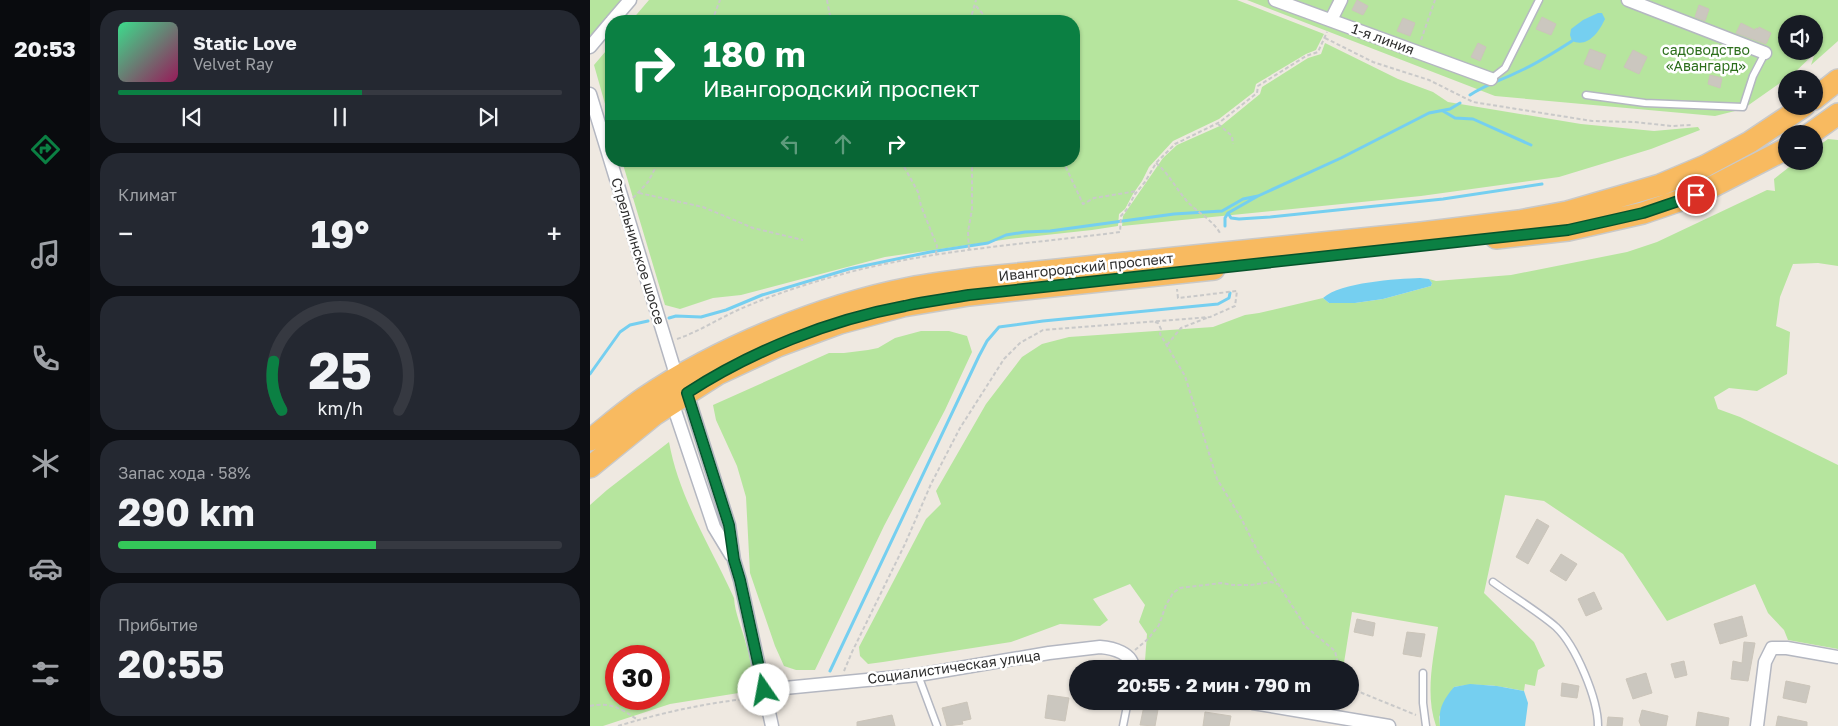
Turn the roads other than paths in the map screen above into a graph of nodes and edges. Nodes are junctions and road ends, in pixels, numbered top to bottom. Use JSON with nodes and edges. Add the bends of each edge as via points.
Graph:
{"nodes":[{"id":1,"x":630,"y":0,"type":"edge"},
{"id":2,"x":1275,"y":0,"type":"edge"},
{"id":3,"x":1341,"y":0,"type":"edge"},
{"id":4,"x":1539,"y":0,"type":"edge"},
{"id":5,"x":1628,"y":0,"type":"edge"},
{"id":6,"x":618,"y":15,"type":"edge"},
{"id":7,"x":1332,"y":20,"type":"junction"},
{"id":8,"x":605,"y":30,"type":"edge"},
{"id":9,"x":590,"y":47,"type":"edge"},
{"id":10,"x":1765,"y":54,"type":"joint"},
{"id":11,"x":1491,"y":79,"type":"joint"},
{"id":12,"x":1838,"y":80,"type":"edge"},
{"id":13,"x":1823,"y":92,"type":"edge"},
{"id":14,"x":590,"y":94,"type":"edge"},
{"id":15,"x":1586,"y":95,"type":"dead end"},
{"id":16,"x":1838,"y":114,"type":"edge"},
{"id":17,"x":1790,"y":115,"type":"edge"},
{"id":18,"x":1823,"y":125,"type":"edge"},
{"id":19,"x":605,"y":143,"type":"edge"},
{"id":20,"x":1778,"y":153,"type":"edge"},
{"id":21,"x":612,"y":167,"type":"edge"},
{"id":22,"x":679,"y":391,"type":"junction"},
{"id":23,"x":590,"y":440,"type":"edge"},
{"id":24,"x":590,"y":467,"type":"edge"},
{"id":25,"x":1493,"y":582,"type":"dead end"},
{"id":26,"x":1838,"y":657,"type":"edge"},
{"id":27,"x":1131,"y":660,"type":"edge"},
{"id":28,"x":1423,"y":673,"type":"dead end"},
{"id":29,"x":918,"y":675,"type":"junction"},
{"id":30,"x":765,"y":694,"type":"junction"},
{"id":31,"x":1126,"y":710,"type":"edge"},
{"id":32,"x":1294,"y":710,"type":"edge"},
{"id":33,"x":1425,"y":723,"type":"edge"},
{"id":34,"x":772,"y":726,"type":"edge"},
{"id":35,"x":937,"y":726,"type":"edge"},
{"id":36,"x":1123,"y":726,"type":"edge"},
{"id":37,"x":1389,"y":726,"type":"edge"},
{"id":38,"x":1598,"y":726,"type":"edge"},
{"id":39,"x":1757,"y":726,"type":"edge"}],
"edges":[{"from":1,"to":6,"type":"street"},
{"from":2,"to":7,"type":"street","name":"1-я линия"},
{"from":3,"to":7,"type":"street"},
{"from":4,"to":11,"type":"lane","via":[[1505,68]]},
{"from":5,"to":10,"type":"street"},
{"from":7,"to":11,"type":"street","name":"1-я линия"},
{"from":8,"to":9,"type":"street"},
{"from":10,"to":15,"type":"lane","via":[[1743,106],[1645,103]]},
{"from":12,"to":13,"type":"highway"},
{"from":14,"to":19,"type":"street","name":"Стрельнинское шоссе"},
{"from":16,"to":18,"type":"highway"},
{"from":17,"to":22,"type":"highway","name":"Ивангородский проспект","via":[[1705,166],[1660,185],[1567,212],[1421,233],[978,278],[909,288],[842,305],[776,329],[709,360]]},
{"from":20,"to":22,"type":"highway","name":"Ивангородский проспект","via":[[1696,195],[1643,213],[1568,230],[969,295],[904,306],[840,323],[778,346]]},
{"from":21,"to":22,"type":"street","name":"Стрельнинское шоссе"},
{"from":22,"to":23,"type":"highway","name":"Ивангородский проспект","via":[[644,398]]},
{"from":22,"to":24,"type":"highway","name":"Ивангородский проспект"},
{"from":22,"to":30,"type":"street","name":"Стрельнинское шоссе","via":[[729,525]]},
{"from":25,"to":38,"type":"lane","via":[[1557,628],[1577,656],[1592,695]]},
{"from":26,"to":39,"type":"street","via":[[1772,648],[1765,662]]},
{"from":27,"to":29,"type":"street","name":"Социалистическая улица","via":[[1128,656],[1100,647]]},
{"from":28,"to":33,"type":"lane"},
{"from":29,"to":30,"type":"street","name":"Социалистическая улица","via":[[840,682]]},
{"from":29,"to":35,"type":"lane"},
{"from":30,"to":34,"type":"street","name":"Стрельнинское шоссе"},
{"from":31,"to":36,"type":"lane"},
{"from":32,"to":37,"type":"street"}]}
